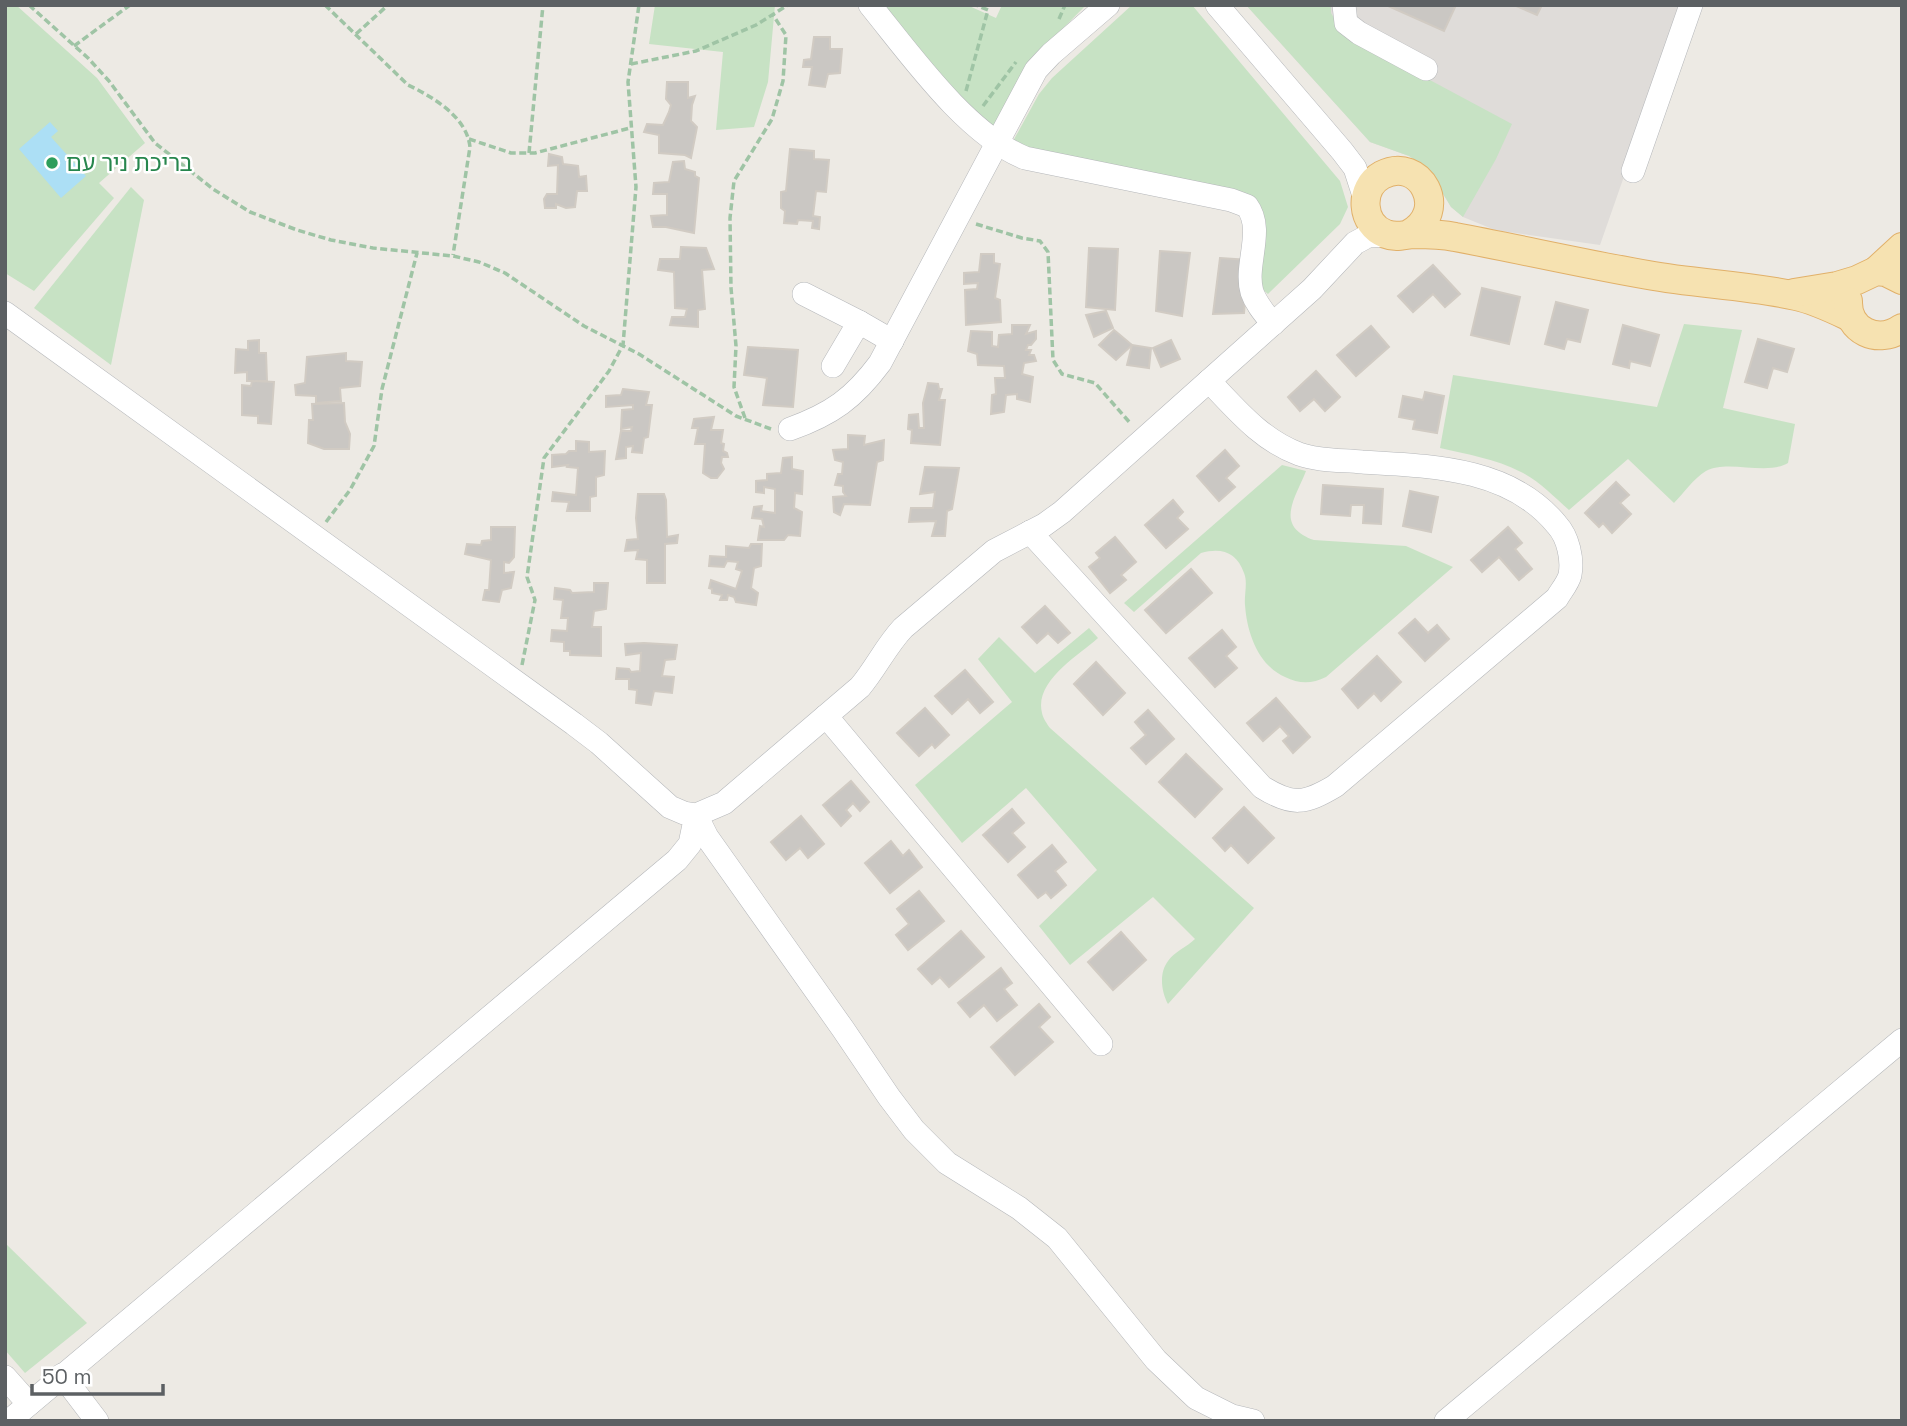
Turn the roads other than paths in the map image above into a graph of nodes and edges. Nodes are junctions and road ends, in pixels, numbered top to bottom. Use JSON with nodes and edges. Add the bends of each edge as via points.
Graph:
{"nodes":[{"id":1,"x":870,"y":5,"type":"edge"},
{"id":2,"x":1108,"y":5,"type":"edge"},
{"id":3,"x":1217,"y":5,"type":"edge"},
{"id":4,"x":1344,"y":5,"type":"edge"},
{"id":5,"x":1692,"y":5,"type":"edge"},
{"id":6,"x":1426,"y":69,"type":"dead end"},
{"id":7,"x":997,"y":144,"type":"junction"},
{"id":8,"x":1339,"y":148,"type":"junction"},
{"id":9,"x":1393,"y":172,"type":"junction"},
{"id":10,"x":1633,"y":172,"type":"dead end"},
{"id":11,"x":1365,"y":204,"type":"junction"},
{"id":12,"x":1430,"y":204,"type":"junction"},
{"id":13,"x":1398,"y":234,"type":"junction"},
{"id":14,"x":1474,"y":240,"type":"junction"},
{"id":15,"x":1902,"y":247,"type":"edge"},
{"id":16,"x":1344,"y":253,"type":"junction"},
{"id":17,"x":1878,"y":277,"type":"edge"},
{"id":18,"x":1781,"y":293,"type":"junction"},
{"id":19,"x":804,"y":294,"type":"dead end"},
{"id":20,"x":5,"y":313,"type":"edge"},
{"id":21,"x":1850,"y":317,"type":"junction"},
{"id":22,"x":859,"y":322,"type":"junction"},
{"id":23,"x":1273,"y":324,"type":"junction"},
{"id":24,"x":1902,"y":328,"type":"edge"},
{"id":25,"x":892,"y":341,"type":"junction"},
{"id":26,"x":833,"y":366,"type":"dead end"},
{"id":27,"x":1209,"y":381,"type":"junction"},
{"id":28,"x":790,"y":429,"type":"road end"},
{"id":29,"x":1030,"y":532,"type":"junction"},
{"id":30,"x":826,"y":716,"type":"junction"},
{"id":31,"x":696,"y":815,"type":"junction"},
{"id":32,"x":1902,"y":1040,"type":"edge"},
{"id":33,"x":1101,"y":1044,"type":"dead end"},
{"id":34,"x":62,"y":1375,"type":"junction"},
{"id":35,"x":5,"y":1377,"type":"edge"},
{"id":36,"x":29,"y":1404,"type":"junction"},
{"id":37,"x":9,"y":1421,"type":"edge"},
{"id":38,"x":97,"y":1421,"type":"edge"},
{"id":39,"x":1253,"y":1421,"type":"edge"},
{"id":40,"x":1446,"y":1421,"type":"edge"}],
"edges":[{"from":1,"to":7,"type":"street","via":[[961,110]]},
{"from":2,"to":7,"type":"street","via":[[1036,71]]},
{"from":3,"to":8,"type":"street"},
{"from":4,"to":6,"type":"street","via":[[1346,23]]},
{"from":5,"to":10,"type":"street"},
{"from":7,"to":23,"type":"street","via":[[1025,158],[1247,206],[1254,221],[1252,294]]},
{"from":7,"to":25,"type":"street"},
{"from":8,"to":9,"type":"street"},
{"from":8,"to":11,"type":"street","via":[[1354,168]]},
{"from":9,"to":11,"type":"main road","via":[[1375,180]]},
{"from":9,"to":12,"type":"main road","via":[[1419,180]]},
{"from":11,"to":13,"type":"main road","via":[[1373,225]]},
{"from":11,"to":16,"type":"street"},
{"from":12,"to":13,"type":"main road","via":[[1422,226]]},
{"from":12,"to":14,"type":"main road","via":[[1451,227]]},
{"from":13,"to":14,"type":"main road"},
{"from":13,"to":16,"type":"street","via":[[1368,236]]},
{"from":14,"to":18,"type":"main road","via":[[1650,275]]},
{"from":15,"to":17,"type":"main road"},
{"from":16,"to":23,"type":"street"},
{"from":17,"to":18,"type":"main road"},
{"from":17,"to":21,"type":"main road","via":[[1848,299]]},
{"from":18,"to":21,"type":"main road"},
{"from":19,"to":22,"type":"street"},
{"from":20,"to":31,"type":"street","via":[[599,743],[663,802]]},
{"from":21,"to":24,"type":"main road","via":[[1869,335],[1887,335]]},
{"from":22,"to":25,"type":"street"},
{"from":22,"to":26,"type":"street"},
{"from":23,"to":27,"type":"street"},
{"from":25,"to":28,"type":"street","via":[[862,387],[843,405]]},
{"from":27,"to":29,"type":"street","via":[[1062,512]]},
{"from":27,"to":29,"type":"street","via":[[1271,441],[1300,455],[1458,470],[1524,495],[1563,531],[1570,553],[1570,577],[1557,598],[1335,786],[1317,797],[1294,801],[1280,799],[1262,787]]},
{"from":29,"to":30,"type":"street","via":[[994,551],[903,628],[860,687]]},
{"from":30,"to":31,"type":"street","via":[[724,803]]},
{"from":30,"to":33,"type":"street"},
{"from":31,"to":34,"type":"street","via":[[690,844],[677,860]]},
{"from":31,"to":39,"type":"street","via":[[706,837],[914,1130],[947,1163],[1057,1238],[1156,1360],[1196,1398]]},
{"from":32,"to":40,"type":"street"},
{"from":34,"to":36,"type":"street"},
{"from":34,"to":38,"type":"street"},
{"from":35,"to":36,"type":"street"},
{"from":36,"to":37,"type":"street"}]}
